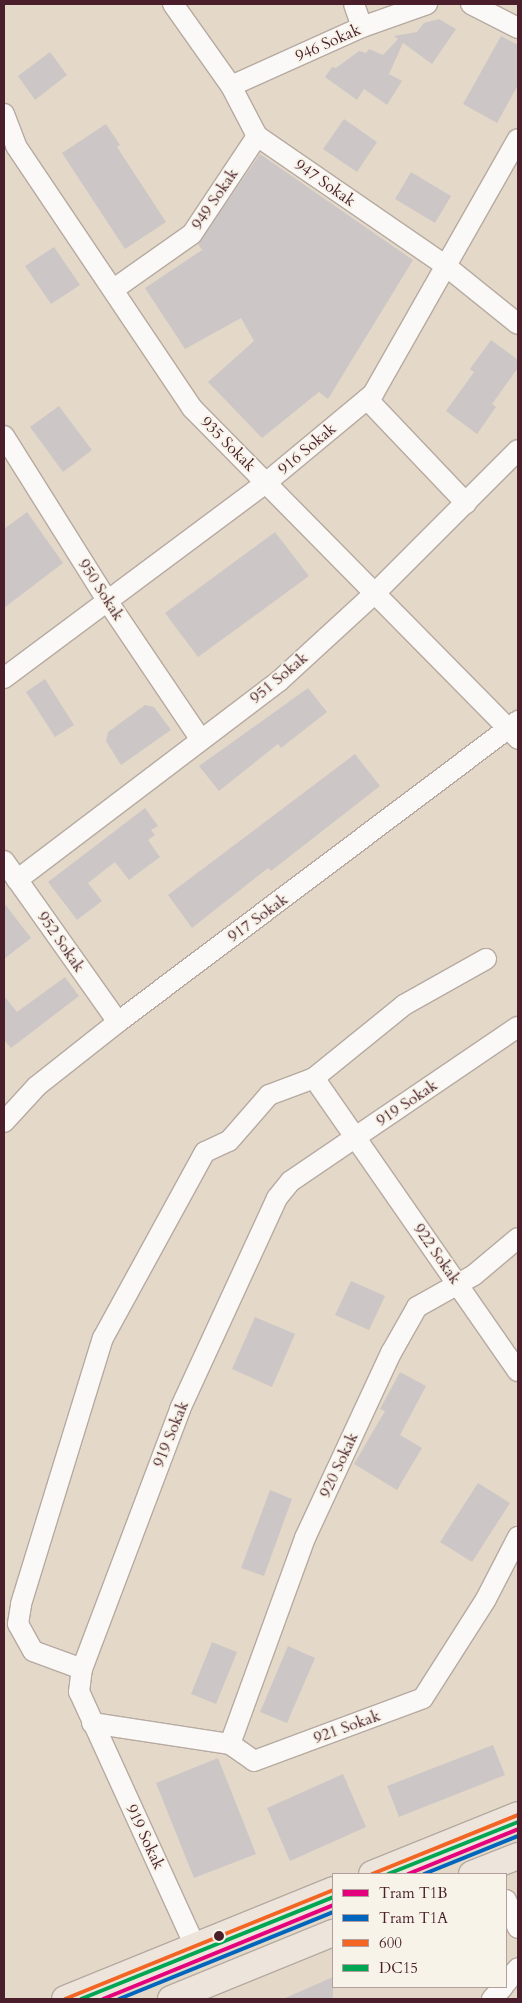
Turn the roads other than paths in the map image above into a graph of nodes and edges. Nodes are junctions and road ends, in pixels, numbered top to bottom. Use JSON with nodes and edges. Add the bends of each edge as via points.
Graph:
{"nodes":[{"id":1,"x":173,"y":4,"type":"edge"},
{"id":2,"x":354,"y":4,"type":"edge"},
{"id":3,"x":427,"y":4,"type":"edge"},
{"id":4,"x":471,"y":4,"type":"edge"},
{"id":5,"x":362,"y":27,"type":"junction"},
{"id":6,"x":518,"y":28,"type":"edge"},
{"id":7,"x":231,"y":86,"type":"junction"},
{"id":8,"x":4,"y":114,"type":"edge"},
{"id":9,"x":257,"y":136,"type":"junction"},
{"id":10,"x":518,"y":139,"type":"edge"},
{"id":11,"x":10,"y":149,"type":"edge"},
{"id":12,"x":446,"y":266,"type":"junction"},
{"id":13,"x":114,"y":289,"type":"junction"},
{"id":14,"x":518,"y":324,"type":"edge"},
{"id":15,"x":367,"y":399,"type":"junction"},
{"id":16,"x":4,"y":436,"type":"edge"},
{"id":17,"x":518,"y":450,"type":"edge"},
{"id":18,"x":267,"y":482,"type":"junction"},
{"id":19,"x":466,"y":503,"type":"junction"},
{"id":20,"x":375,"y":593,"type":"junction"},
{"id":21,"x":108,"y":602,"type":"junction"},
{"id":22,"x":4,"y":678,"type":"edge"},
{"id":23,"x":515,"y":730,"type":"edge"},
{"id":24,"x":201,"y":740,"type":"junction"},
{"id":25,"x":4,"y":861,"type":"edge"},
{"id":26,"x":17,"y":880,"type":"junction"},
{"id":27,"x":486,"y":959,"type":"dead end"},
{"id":28,"x":118,"y":1022,"type":"junction"},
{"id":29,"x":518,"y":1027,"type":"edge"},
{"id":30,"x":314,"y":1078,"type":"junction"},
{"id":31,"x":4,"y":1122,"type":"edge"},
{"id":32,"x":355,"y":1138,"type":"junction"},
{"id":33,"x":518,"y":1238,"type":"edge"},
{"id":34,"x":459,"y":1284,"type":"junction"},
{"id":35,"x":518,"y":1371,"type":"edge"},
{"id":36,"x":518,"y":1537,"type":"edge"},
{"id":37,"x":82,"y":1668,"type":"junction"},
{"id":38,"x":92,"y":1723,"type":"junction"},
{"id":39,"x":230,"y":1744,"type":"junction"},
{"id":40,"x":518,"y":1815,"type":"edge"},
{"id":41,"x":518,"y":1856,"type":"edge"},
{"id":42,"x":486,"y":1872,"type":"edge"},
{"id":43,"x":374,"y":1873,"type":"edge"},
{"id":44,"x":332,"y":1890,"type":"edge"},
{"id":45,"x":507,"y":1902,"type":"edge"},
{"id":46,"x":518,"y":1928,"type":"edge"},
{"id":47,"x":332,"y":1933,"type":"edge"},
{"id":48,"x":195,"y":1946,"type":"junction"},
{"id":49,"x":518,"y":1968,"type":"edge"},
{"id":50,"x":507,"y":1982,"type":"edge"},
{"id":51,"x":501,"y":1988,"type":"edge"},
{"id":52,"x":65,"y":1999,"type":"edge"},
{"id":53,"x":171,"y":1999,"type":"edge"},
{"id":54,"x":492,"y":1999,"type":"edge"}],
"edges":[{"from":1,"to":7,"type":"street","name":"947 Sokak"},
{"from":2,"to":5,"type":"street"},
{"from":3,"to":5,"type":"street","name":"946 Sokak"},
{"from":4,"to":6,"type":"street"},
{"from":5,"to":7,"type":"street","name":"946 Sokak"},
{"from":7,"to":9,"type":"street","name":"947 Sokak"},
{"from":8,"to":11,"type":"street","name":"935 Sokak"},
{"from":9,"to":12,"type":"street","name":"947 Sokak"},
{"from":9,"to":13,"type":"street","name":"949 Sokak","via":[[192,234]]},
{"from":10,"to":12,"type":"street","name":"916 Sokak"},
{"from":11,"to":13,"type":"street","name":"935 Sokak"},
{"from":12,"to":14,"type":"street","name":"947 Sokak"},
{"from":12,"to":15,"type":"street","name":"916 Sokak","via":[[373,394]]},
{"from":13,"to":18,"type":"street","name":"935 Sokak","via":[[192,408]]},
{"from":15,"to":18,"type":"street","name":"916 Sokak"},
{"from":15,"to":19,"type":"street"},
{"from":16,"to":21,"type":"street","name":"950 Sokak"},
{"from":17,"to":19,"type":"street","name":"951 Sokak"},
{"from":18,"to":20,"type":"street","name":"935 Sokak"},
{"from":18,"to":21,"type":"street","name":"916 Sokak"},
{"from":19,"to":20,"type":"street","name":"951 Sokak"},
{"from":20,"to":23,"type":"street","name":"935 Sokak"},
{"from":20,"to":24,"type":"street","name":"951 Sokak","via":[[279,681]]},
{"from":21,"to":22,"type":"street","name":"916 Sokak"},
{"from":21,"to":24,"type":"street","name":"950 Sokak"},
{"from":23,"to":28,"type":"street","name":"917 Sokak"},
{"from":24,"to":26,"type":"street","name":"951 Sokak"},
{"from":25,"to":26,"type":"street","name":"952 Sokak"},
{"from":26,"to":28,"type":"street","name":"952 Sokak"},
{"from":27,"to":30,"type":"street","via":[[404,1005]]},
{"from":28,"to":31,"type":"street","name":"917 Sokak","via":[[37,1086]]},
{"from":29,"to":32,"type":"street","name":"919 Sokak"},
{"from":30,"to":32,"type":"street","name":"922 Sokak"},
{"from":30,"to":37,"type":"street","via":[[269,1095],[229,1140],[205,1152],[103,1338],[21,1604],[18,1624],[33,1651]]},
{"from":32,"to":34,"type":"street","name":"922 Sokak"},
{"from":32,"to":37,"type":"street","name":"919 Sokak","via":[[291,1181],[277,1198],[180,1409]]},
{"from":33,"to":34,"type":"street","name":"920 Sokak"},
{"from":34,"to":35,"type":"street","name":"922 Sokak"},
{"from":34,"to":39,"type":"street","name":"920 Sokak","via":[[417,1307],[391,1353],[305,1538]]},
{"from":36,"to":39,"type":"street","name":"921 Sokak","via":[[486,1599],[422,1698],[254,1761]]},
{"from":37,"to":38,"type":"street","name":"919 Sokak","via":[[79,1692]]},
{"from":38,"to":39,"type":"street","name":"921 Sokak"},
{"from":38,"to":48,"type":"street","name":"919 Sokak"},
{"from":40,"to":43,"type":"main road"},
{"from":41,"to":42,"type":"main road"},
{"from":44,"to":48,"type":"main road"},
{"from":45,"to":46,"type":"street"},
{"from":47,"to":53,"type":"main road"},
{"from":48,"to":52,"type":"main road"},
{"from":49,"to":50,"type":"street"},
{"from":51,"to":54,"type":"street"}]}
